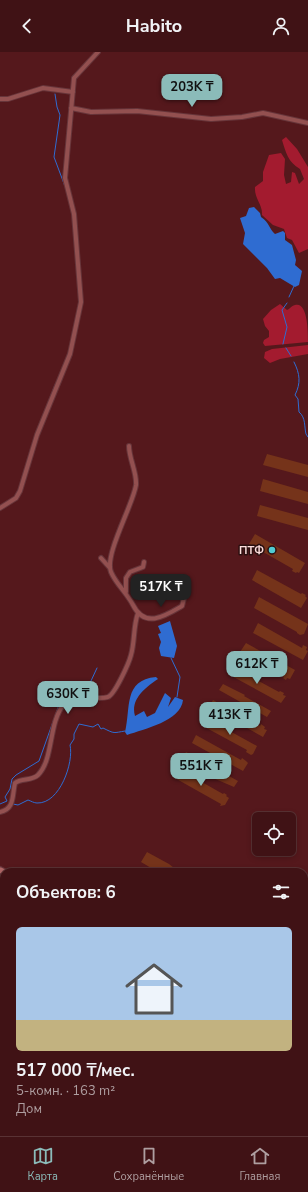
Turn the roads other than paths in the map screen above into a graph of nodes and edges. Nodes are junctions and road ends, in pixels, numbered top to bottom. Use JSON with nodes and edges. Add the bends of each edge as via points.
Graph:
{"nodes":[{"id":1,"x":98,"y":52,"type":"edge"},
{"id":2,"x":73,"y":92,"type":"junction"},
{"id":3,"x":0,"y":99,"type":"edge"},
{"id":4,"x":71,"y":108,"type":"junction"},
{"id":5,"x":308,"y":124,"type":"edge"},
{"id":6,"x":129,"y":446,"type":"dead end"},
{"id":7,"x":0,"y":508,"type":"edge"},
{"id":8,"x":101,"y":558,"type":"dead end"},
{"id":9,"x":144,"y":562,"type":"dead end"},
{"id":10,"x":110,"y":568,"type":"junction"},
{"id":11,"x":126,"y":592,"type":"junction"},
{"id":12,"x":184,"y":598,"type":"dead end"},
{"id":13,"x":138,"y":613,"type":"junction"},
{"id":14,"x":0,"y":812,"type":"edge"}],
"edges":[{"from":1,"to":2,"type":"street","via":[[76,74]]},
{"from":2,"to":3,"type":"street","via":[[43,88]]},
{"from":2,"to":4,"type":"street"},
{"from":4,"to":5,"type":"street","via":[[91,112],[138,111],[211,119],[263,113]]},
{"from":4,"to":7,"type":"street","via":[[64,178],[74,214],[81,302],[70,354],[37,435],[20,491],[16,498]]},
{"from":6,"to":10,"type":"street","via":[[135,486]]},
{"from":8,"to":10,"type":"street"},
{"from":9,"to":11,"type":"street","via":[[143,567],[130,572],[126,578]]},
{"from":10,"to":11,"type":"street"},
{"from":11,"to":13,"type":"street"},
{"from":12,"to":13,"type":"street","via":[[182,606],[159,618],[145,618]]},
{"from":13,"to":14,"type":"street","via":[[131,657],[114,692],[105,698],[75,697],[65,704],[51,735],[40,772],[35,778],[15,783],[12,804]]}]}
